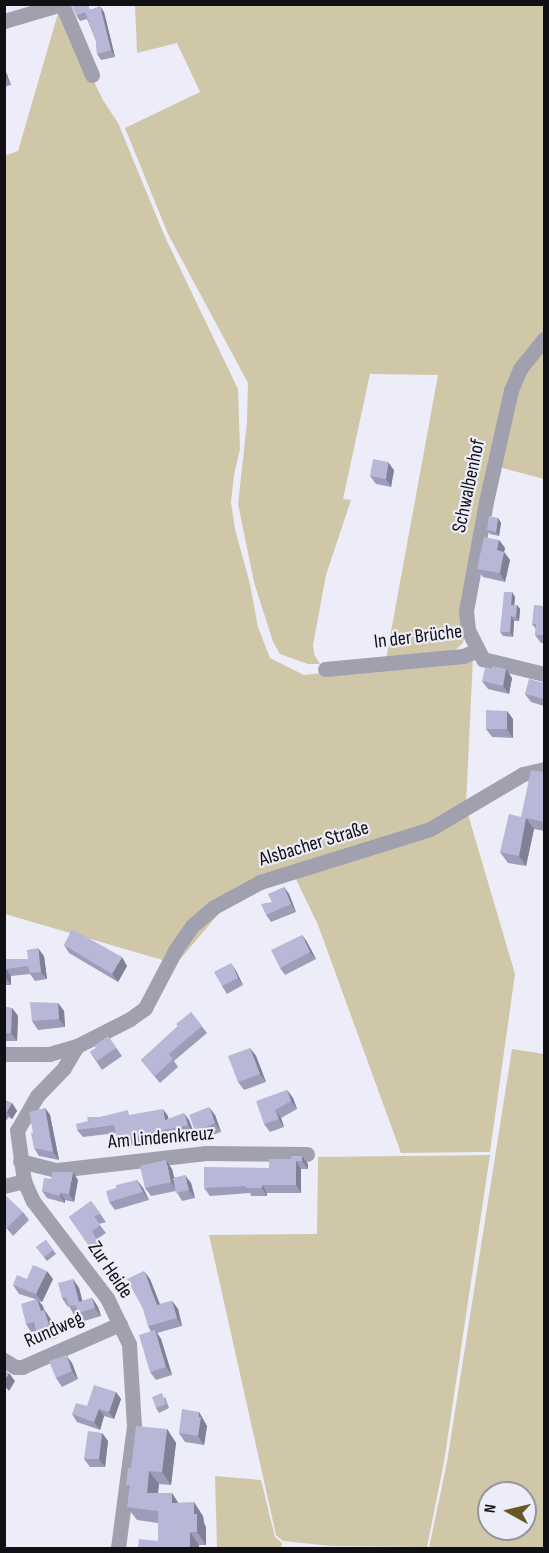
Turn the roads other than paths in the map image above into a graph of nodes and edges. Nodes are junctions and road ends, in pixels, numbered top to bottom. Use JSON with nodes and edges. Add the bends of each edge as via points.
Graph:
{"nodes":[{"id":1,"x":62,"y":4,"type":"edge"},
{"id":2,"x":4,"y":21,"type":"edge"},
{"id":3,"x":92,"y":75,"type":"dead end"},
{"id":4,"x":544,"y":339,"type":"edge"},
{"id":5,"x":478,"y":650,"type":"junction"},
{"id":6,"x":325,"y":669,"type":"dead end"},
{"id":7,"x":544,"y":674,"type":"edge"},
{"id":8,"x":544,"y":769,"type":"edge"},
{"id":9,"x":77,"y":1046,"type":"junction"},
{"id":10,"x":4,"y":1054,"type":"edge"},
{"id":11,"x":307,"y":1154,"type":"dead end"},
{"id":12,"x":20,"y":1161,"type":"junction"},
{"id":13,"x":24,"y":1181,"type":"junction"},
{"id":14,"x":4,"y":1186,"type":"edge"},
{"id":15,"x":120,"y":1324,"type":"junction"},
{"id":16,"x":4,"y":1360,"type":"edge"},
{"id":17,"x":118,"y":1548,"type":"edge"}],
"edges":[{"from":1,"to":2,"type":"street"},
{"from":1,"to":3,"type":"street"},
{"from":4,"to":5,"type":"street","name":"Schwalbenhof","via":[[520,369],[511,390],[486,502],[466,611],[468,630]]},
{"from":5,"to":6,"type":"street","name":"In der Brüche","via":[[463,656]]},
{"from":5,"to":7,"type":"street","name":"In der Brüche","via":[[483,659]]},
{"from":8,"to":9,"type":"street","name":"Alsbacher Straße","via":[[524,774],[430,829],[260,882],[214,907],[192,926],[176,949],[145,1008]]},
{"from":9,"to":10,"type":"street","name":"Alsbacher Straße","via":[[49,1054]]},
{"from":9,"to":12,"type":"street","name":"Zur Heide","via":[[64,1068],[25,1113],[17,1130]]},
{"from":11,"to":12,"type":"street","name":"Am Lindenkreuz","via":[[197,1154],[57,1170]]},
{"from":12,"to":13,"type":"street","name":"Zur Heide"},
{"from":13,"to":14,"type":"street"},
{"from":13,"to":15,"type":"street","name":"Zur Heide","via":[[33,1201],[107,1298]]},
{"from":15,"to":16,"type":"street","name":"Rundweg","via":[[21,1367]]},
{"from":15,"to":17,"type":"street","name":"Zur Heide","via":[[129,1344],[134,1426]]}]}
